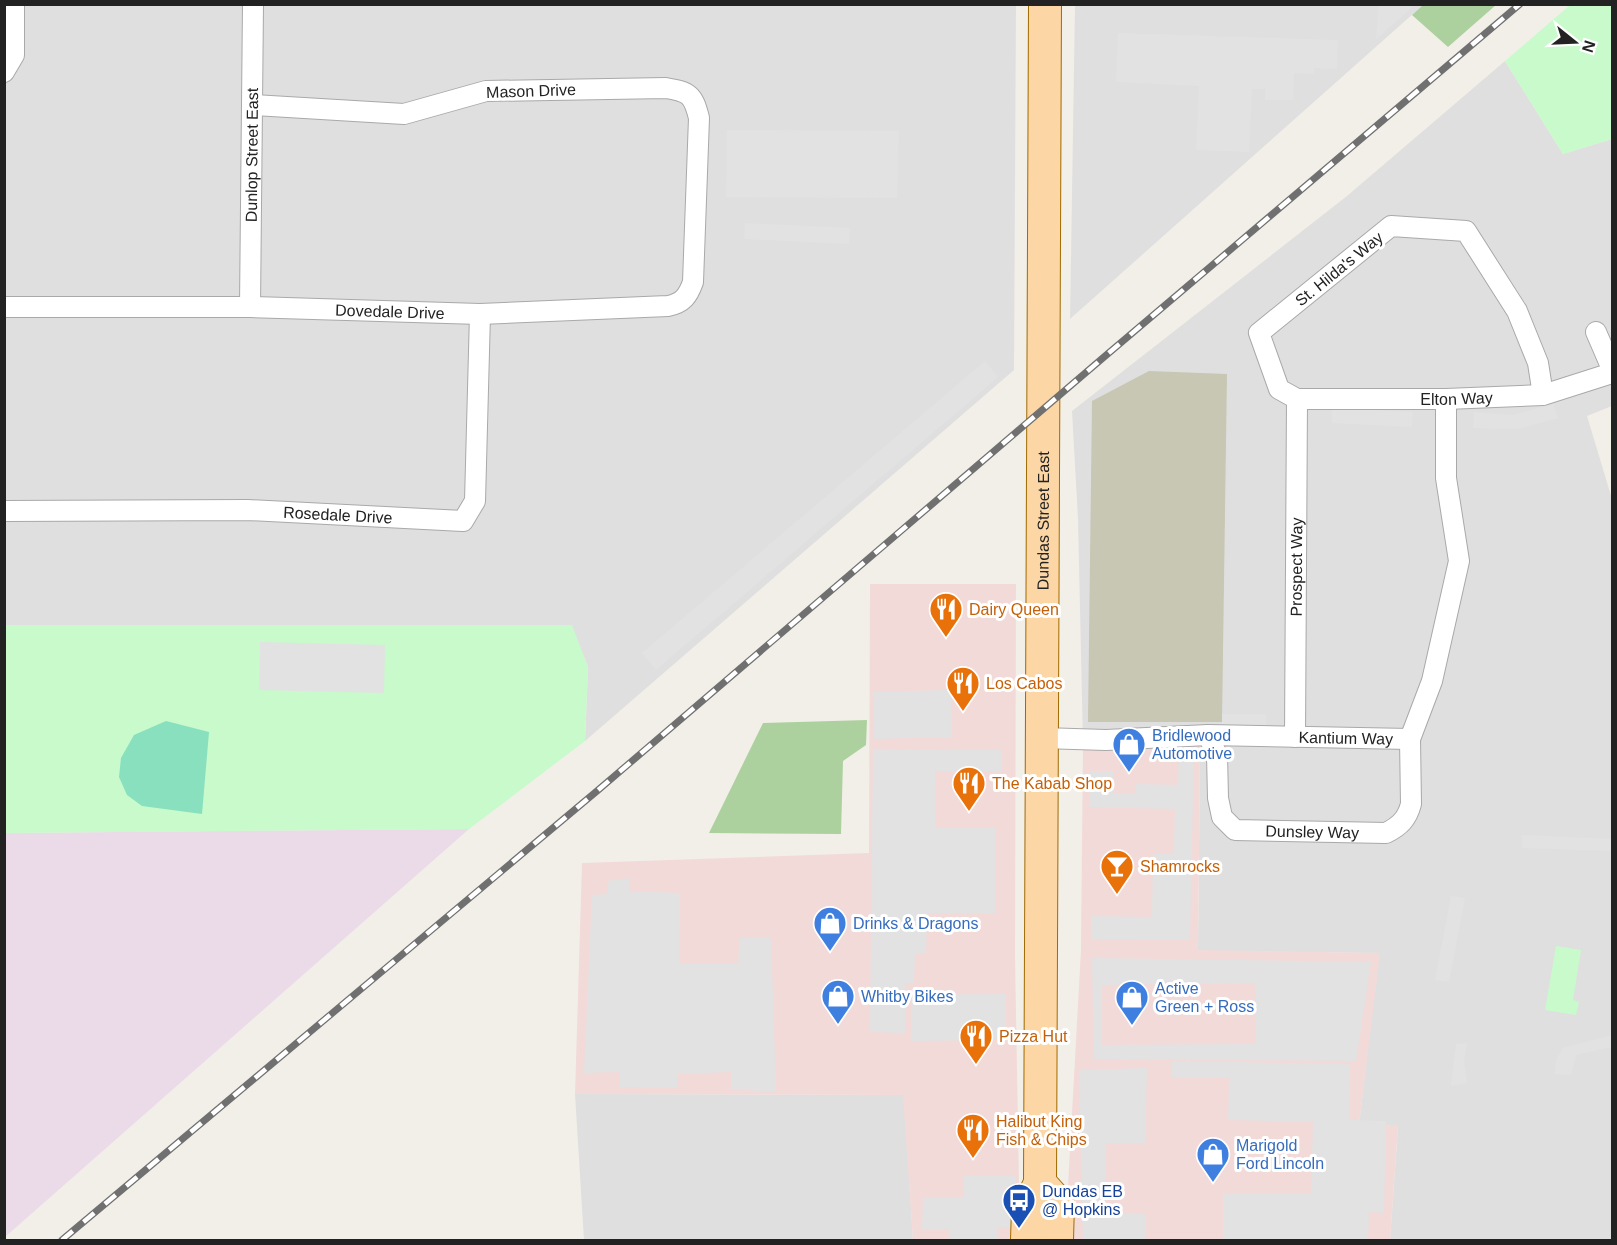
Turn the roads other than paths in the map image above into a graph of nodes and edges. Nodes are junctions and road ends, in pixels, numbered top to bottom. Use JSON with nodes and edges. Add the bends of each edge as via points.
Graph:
{"nodes":[{"id":1,"x":14,"y":4,"type":"edge"},
{"id":2,"x":254,"y":4,"type":"edge"},
{"id":3,"x":1045,"y":4,"type":"edge"},
{"id":4,"x":4,"y":72,"type":"edge"},
{"id":5,"x":253,"y":105,"type":"junction"},
{"id":6,"x":696,"y":213,"type":"joint"},
{"id":7,"x":4,"y":307,"type":"edge"},
{"id":8,"x":250,"y":307,"type":"junction"},
{"id":9,"x":480,"y":314,"type":"junction"},
{"id":10,"x":1596,"y":332,"type":"dead end"},
{"id":11,"x":1612,"y":371,"type":"edge"},
{"id":12,"x":1543,"y":395,"type":"junction"},
{"id":13,"x":1297,"y":399,"type":"junction"},
{"id":14,"x":1446,"y":399,"type":"junction"},
{"id":15,"x":4,"y":511,"type":"edge"},
{"id":16,"x":1208,"y":735,"type":"junction"},
{"id":17,"x":1295,"y":737,"type":"junction"},
{"id":18,"x":1042,"y":738,"type":"junction"},
{"id":19,"x":1410,"y":739,"type":"junction"},
{"id":20,"x":1040,"y":1182,"type":"junction"},
{"id":21,"x":1027,"y":1240,"type":"edge"},
{"id":22,"x":1057,"y":1240,"type":"edge"}],
"edges":[{"from":1,"to":4,"type":"street","via":[[15,56]]},
{"from":2,"to":5,"type":"street","name":"Dunlop Street East"},
{"from":3,"to":18,"type":"main road","name":"Dundas Street East"},
{"from":5,"to":6,"type":"street","name":"Mason Drive","via":[[404,114],[486,91],[680,90],[695,102],[699,117]]},
{"from":5,"to":8,"type":"street","name":"Dunlop Street East"},
{"from":6,"to":9,"type":"street","name":"Dovedale Drive","via":[[693,282],[685,300],[676,305]]},
{"from":7,"to":8,"type":"street","name":"Dovedale Drive"},
{"from":8,"to":9,"type":"street","name":"Dovedale Drive"},
{"from":9,"to":15,"type":"street","name":"Rosedale Drive","via":[[476,501],[463,521],[248,510]]},
{"from":10,"to":11,"type":"street"},
{"from":11,"to":12,"type":"street","name":"Elton Way"},
{"from":12,"to":13,"type":"street","name":"St. Hilda's Way","via":[[1538,363],[1517,311],[1466,231],[1391,226],[1259,333],[1279,389]]},
{"from":12,"to":14,"type":"street","name":"Elton Way"},
{"from":13,"to":14,"type":"street","name":"Elton Way"},
{"from":13,"to":17,"type":"street","name":"Prospect Way"},
{"from":14,"to":19,"type":"street","name":"Kantium Way","via":[[1446,478],[1459,561],[1432,681]]},
{"from":16,"to":17,"type":"street","name":"Kantium Way"},
{"from":16,"to":18,"type":"street","name":"Kantium Way","via":[[1106,740]]},
{"from":16,"to":19,"type":"street","name":"Dunsley Way","via":[[1217,755],[1222,817],[1234,830],[1386,833],[1403,822],[1409,812]]},
{"from":17,"to":19,"type":"street","name":"Kantium Way"},
{"from":18,"to":20,"type":"main road","name":"Dundas Street East"},
{"from":20,"to":21,"type":"main road","name":"Dundas Street East","via":[[1028,1208]]},
{"from":20,"to":22,"type":"main road","via":[[1058,1203]]}]}
